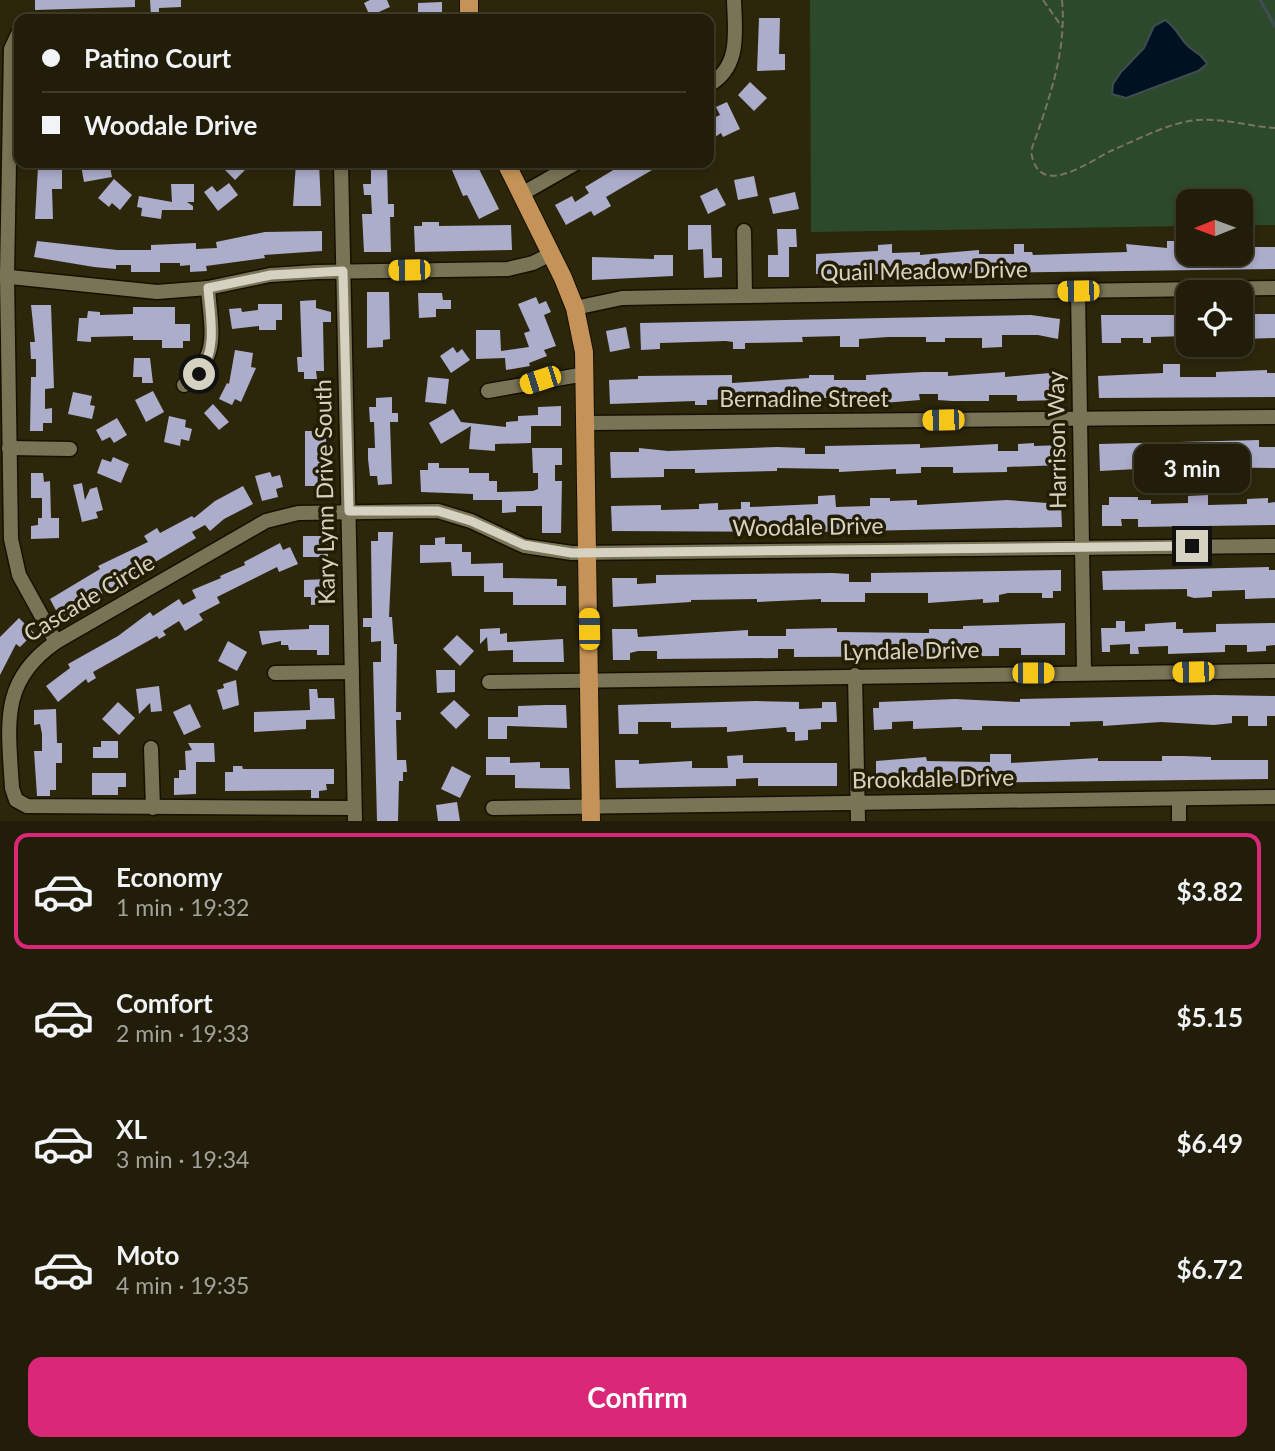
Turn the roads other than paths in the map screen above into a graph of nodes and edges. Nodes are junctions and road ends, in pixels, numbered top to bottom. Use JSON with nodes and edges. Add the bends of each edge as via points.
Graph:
{"nodes":[{"id":1,"x":734,"y":0,"type":"edge"},
{"id":2,"x":14,"y":44,"type":"edge"},
{"id":3,"x":714,"y":81,"type":"edge"},
{"id":4,"x":341,"y":168,"type":"edge"},
{"id":5,"x":508,"y":168,"type":"edge"},
{"id":6,"x":567,"y":168,"type":"edge"},
{"id":7,"x":520,"y":195,"type":"junction"},
{"id":8,"x":744,"y":231,"type":"dead end"},
{"id":9,"x":549,"y":254,"type":"junction"},
{"id":10,"x":343,"y":271,"type":"junction"},
{"id":11,"x":4,"y":276,"type":"edge"},
{"id":12,"x":208,"y":288,"type":"junction"},
{"id":13,"x":1275,"y":288,"type":"edge"},
{"id":14,"x":1078,"y":291,"type":"junction"},
{"id":15,"x":745,"y":296,"type":"junction"},
{"id":16,"x":575,"y":308,"type":"junction"},
{"id":17,"x":585,"y":374,"type":"junction"},
{"id":18,"x":184,"y":386,"type":"dead end"},
{"id":19,"x":488,"y":391,"type":"dead end"},
{"id":20,"x":1275,"y":417,"type":"edge"},
{"id":21,"x":1080,"y":419,"type":"junction"},
{"id":22,"x":586,"y":424,"type":"junction"},
{"id":23,"x":9,"y":448,"type":"junction"},
{"id":24,"x":70,"y":449,"type":"dead end"},
{"id":25,"x":349,"y":511,"type":"junction"},
{"id":26,"x":1275,"y":546,"type":"edge"},
{"id":27,"x":1082,"y":547,"type":"junction"},
{"id":28,"x":588,"y":553,"type":"junction"},
{"id":29,"x":56,"y":642,"type":"junction"},
{"id":30,"x":1275,"y":671,"type":"edge"},
{"id":31,"x":352,"y":672,"type":"junction"},
{"id":32,"x":275,"y":673,"type":"dead end"},
{"id":33,"x":1084,"y":673,"type":"junction"},
{"id":34,"x":855,"y":675,"type":"junction"},
{"id":35,"x":589,"y":681,"type":"junction"},
{"id":36,"x":489,"y":682,"type":"dead end"},
{"id":37,"x":151,"y":748,"type":"dead end"},
{"id":38,"x":1275,"y":797,"type":"edge"},
{"id":39,"x":1179,"y":799,"type":"junction"},
{"id":40,"x":858,"y":803,"type":"junction"},
{"id":41,"x":153,"y":808,"type":"junction"},
{"id":42,"x":494,"y":808,"type":"dead end"},
{"id":43,"x":354,"y":814,"type":"edge"},
{"id":44,"x":591,"y":814,"type":"edge"},
{"id":45,"x":858,"y":821,"type":"edge"},
{"id":46,"x":1179,"y":821,"type":"edge"}],
"edges":[{"from":1,"to":3,"type":"street","via":[[734,57]]},
{"from":2,"to":11,"type":"street"},
{"from":4,"to":10,"type":"street","name":"Kary Lynn Drive South"},
{"from":5,"to":7,"type":"main road"},
{"from":6,"to":7,"type":"street"},
{"from":7,"to":9,"type":"main road"},
{"from":8,"to":15,"type":"street"},
{"from":9,"to":10,"type":"street","via":[[508,269]]},
{"from":9,"to":16,"type":"main road"},
{"from":10,"to":12,"type":"street","via":[[271,275]]},
{"from":10,"to":25,"type":"street","name":"Kary Lynn Drive South"},
{"from":11,"to":12,"type":"street","via":[[146,291]]},
{"from":11,"to":23,"type":"street"},
{"from":12,"to":18,"type":"street","via":[[211,346],[205,366]]},
{"from":13,"to":14,"type":"street","name":"Quail Meadow Drive"},
{"from":14,"to":15,"type":"street","name":"Quail Meadow Drive"},
{"from":14,"to":21,"type":"street","name":"Harrison Way"},
{"from":15,"to":16,"type":"street","name":"Quail Meadow Drive","via":[[622,298]]},
{"from":16,"to":17,"type":"main road"},
{"from":17,"to":19,"type":"street"},
{"from":17,"to":22,"type":"main road"},
{"from":20,"to":21,"type":"street","name":"Bernadine Street"},
{"from":21,"to":22,"type":"street","name":"Bernadine Street"},
{"from":21,"to":27,"type":"street","name":"Harrison Way"},
{"from":22,"to":28,"type":"main road"},
{"from":23,"to":24,"type":"street"},
{"from":23,"to":29,"type":"street","via":[[14,558]]},
{"from":25,"to":28,"type":"street","name":"Woodale Drive","via":[[438,511],[524,545]]},
{"from":25,"to":29,"type":"street","name":"Cascade Circle","via":[[299,513],[266,521]]},
{"from":25,"to":31,"type":"street","name":"Kary Lynn Drive South"},
{"from":26,"to":27,"type":"street","name":"Woodale Drive"},
{"from":27,"to":28,"type":"street","name":"Woodale Drive"},
{"from":27,"to":33,"type":"street","name":"Harrison Way"},
{"from":28,"to":35,"type":"main road"},
{"from":29,"to":41,"type":"street","name":"Cascade Circle","via":[[31,657],[10,692],[8,729],[16,800],[40,808]]},
{"from":30,"to":33,"type":"street","name":"Lyndale Drive"},
{"from":31,"to":32,"type":"street"},
{"from":31,"to":43,"type":"street","name":"Kary Lynn Drive South"},
{"from":33,"to":34,"type":"street","name":"Lyndale Drive"},
{"from":34,"to":35,"type":"street","name":"Lyndale Drive"},
{"from":34,"to":40,"type":"street"},
{"from":35,"to":36,"type":"street","name":"Lyndale Drive"},
{"from":35,"to":44,"type":"main road"},
{"from":37,"to":41,"type":"street"},
{"from":38,"to":39,"type":"street","name":"Brookdale Drive"},
{"from":39,"to":40,"type":"street","name":"Brookdale Drive"},
{"from":39,"to":46,"type":"street"},
{"from":40,"to":44,"type":"street","name":"Brookdale Drive"},
{"from":40,"to":45,"type":"street"},
{"from":41,"to":43,"type":"street","name":"Cascade Circle"},
{"from":42,"to":44,"type":"street","name":"Brookdale Drive"}]}
